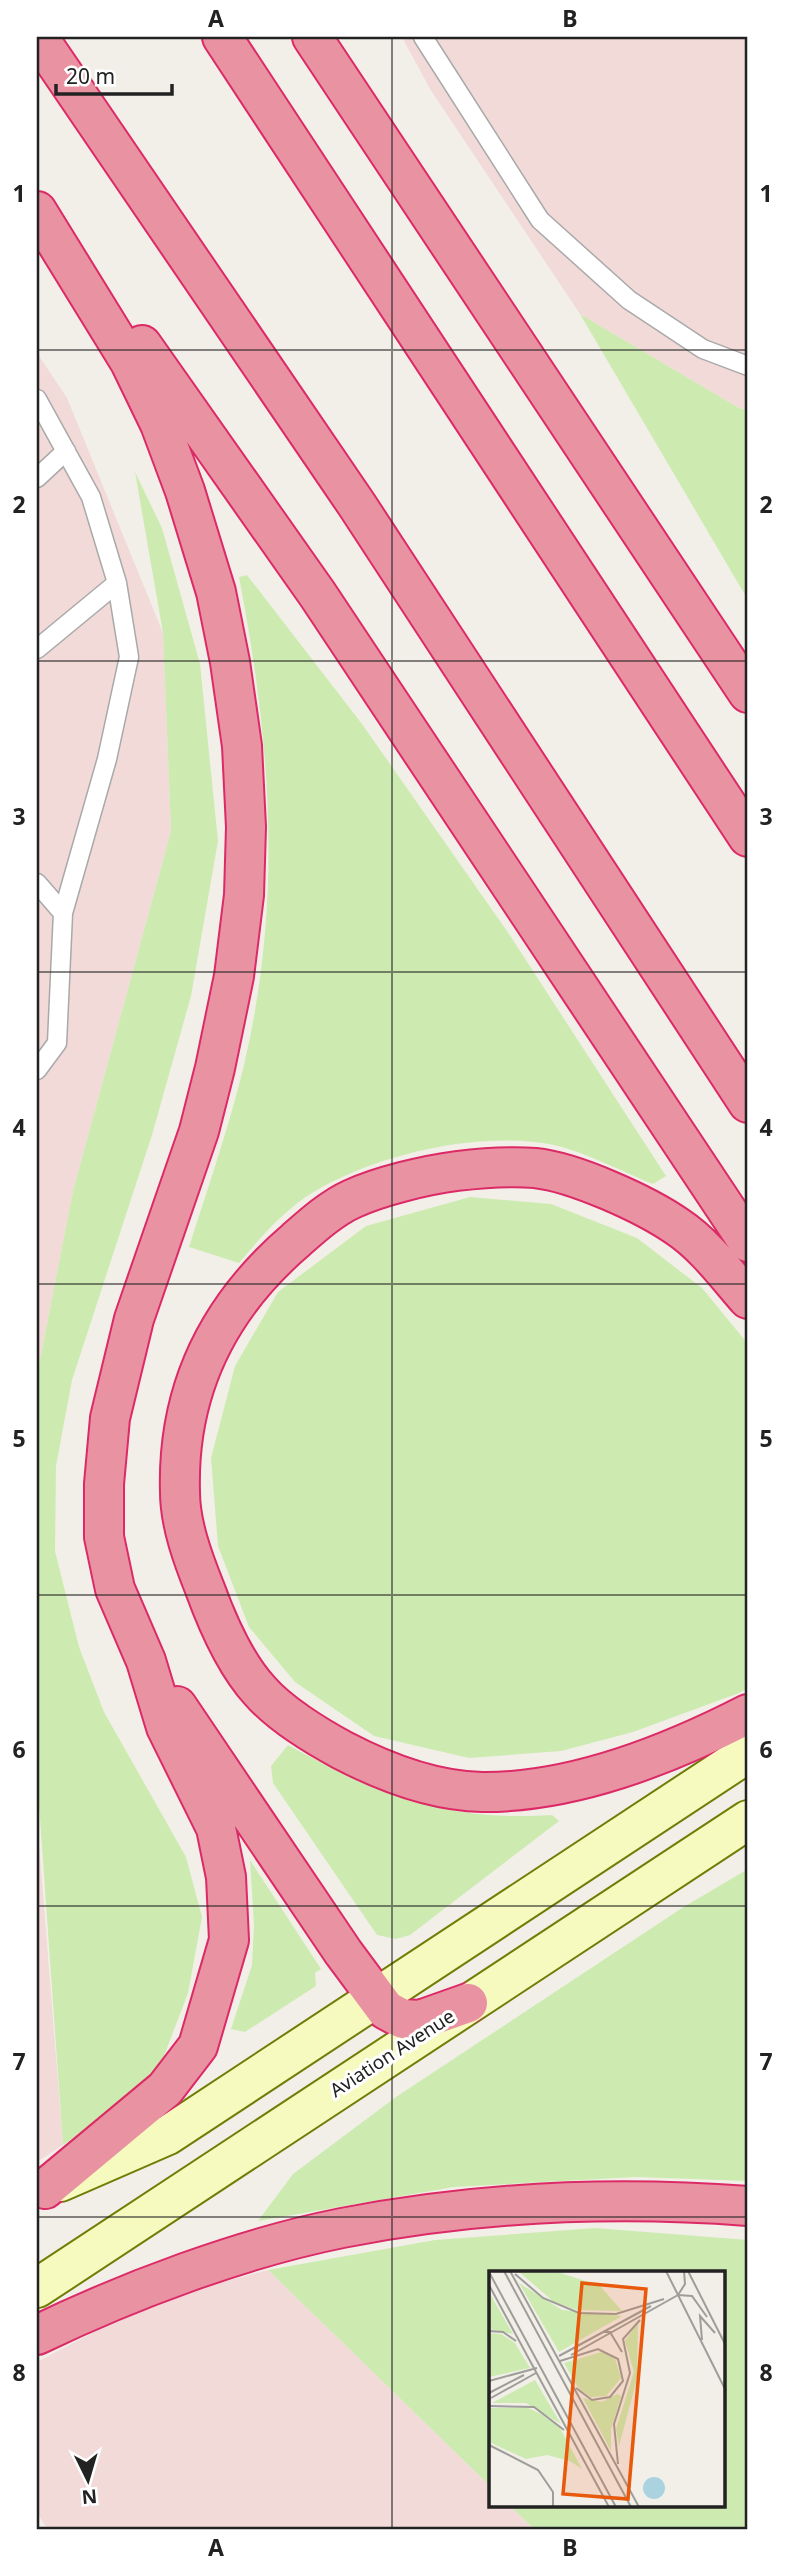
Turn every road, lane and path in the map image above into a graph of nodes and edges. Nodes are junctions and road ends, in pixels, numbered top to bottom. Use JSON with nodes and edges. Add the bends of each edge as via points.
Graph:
{"nodes":[{"id":1,"x":38,"y":37,"type":"edge"},
{"id":2,"x":222,"y":37,"type":"edge"},
{"id":3,"x":312,"y":37,"type":"edge"},
{"id":4,"x":329,"y":37,"type":"edge"},
{"id":5,"x":422,"y":37,"type":"edge"},
{"id":6,"x":37,"y":190,"type":"edge"},
{"id":7,"x":37,"y":211,"type":"edge"},
{"id":8,"x":432,"y":219,"type":"junction"},
{"id":9,"x":748,"y":366,"type":"edge"},
{"id":10,"x":37,"y":399,"type":"edge"},
{"id":11,"x":66,"y":451,"type":"junction"},
{"id":12,"x":37,"y":478,"type":"edge"},
{"id":13,"x":624,"y":507,"type":"junction"},
{"id":14,"x":117,"y":583,"type":"junction"},
{"id":15,"x":37,"y":649,"type":"edge"},
{"id":16,"x":748,"y":667,"type":"edge"},
{"id":17,"x":748,"y":693,"type":"edge"},
{"id":18,"x":748,"y":836,"type":"edge"},
{"id":19,"x":37,"y":883,"type":"edge"},
{"id":20,"x":63,"y":913,"type":"junction"},
{"id":21,"x":37,"y":1070,"type":"edge"},
{"id":22,"x":748,"y":1103,"type":"edge"},
{"id":23,"x":748,"y":1242,"type":"edge"},
{"id":24,"x":748,"y":1299,"type":"edge"},
{"id":25,"x":146,"y":1661,"type":"junction"},
{"id":26,"x":748,"y":1714,"type":"edge"},
{"id":27,"x":748,"y":1753,"type":"edge"},
{"id":28,"x":748,"y":1819,"type":"edge"},
{"id":29,"x":375,"y":1997,"type":"junction"},
{"id":30,"x":468,"y":2003,"type":"junction"},
{"id":31,"x":41,"y":2192,"type":"edge"},
{"id":32,"x":748,"y":2206,"type":"edge"},
{"id":33,"x":37,"y":2288,"type":"edge"},
{"id":34,"x":37,"y":2335,"type":"edge"}],
"edges":[{"from":1,"to":22,"type":"highway","via":[[357,505]]},
{"from":2,"to":18,"type":"highway"},
{"from":3,"to":8,"type":"highway"},
{"from":4,"to":8,"type":"highway"},
{"from":5,"to":9,"type":"lane","via":[[540,220],[629,300],[703,349]]},
{"from":6,"to":23,"type":"highway","via":[[318,595]]},
{"from":7,"to":25,"type":"highway","via":[[130,362],[160,424],[216,592],[242,746],[246,827],[234,975],[200,1131],[134,1319],[110,1418],[104,1537],[116,1589]]},
{"from":8,"to":13,"type":"highway"},
{"from":10,"to":11,"type":"lane"},
{"from":11,"to":12,"type":"lane"},
{"from":11,"to":14,"type":"lane","via":[[91,497]]},
{"from":13,"to":16,"type":"highway"},
{"from":13,"to":17,"type":"highway"},
{"from":14,"to":15,"type":"lane"},
{"from":14,"to":20,"type":"lane","via":[[130,657],[107,759]]},
{"from":19,"to":20,"type":"lane"},
{"from":20,"to":21,"type":"lane","via":[[57,1043]]},
{"from":24,"to":26,"type":"highway","via":[[681,1228],[599,1187],[538,1168],[442,1173],[352,1199],[263,1269],[226,1315],[200,1370],[183,1428],[180,1494],[193,1559],[219,1627],[260,1692],[320,1738],[380,1770],[479,1792],[515,1790],[598,1773],[670,1750]]},
{"from":25,"to":29,"type":"highway"},
{"from":25,"to":31,"type":"highway","via":[[166,1727],[216,1828],[226,1877],[229,1940],[198,2046],[165,2089]]},
{"from":27,"to":29,"type":"street"},
{"from":28,"to":30,"type":"street","name":"Aviation Avenue"},
{"from":29,"to":30,"type":"highway","via":[[403,2019],[420,2020]]},
{"from":29,"to":31,"type":"street","via":[[168,2135]]},
{"from":30,"to":33,"type":"street","name":"Aviation Avenue"},
{"from":32,"to":34,"type":"highway","via":[[641,2199],[569,2202],[340,2228],[251,2251],[80,2314]]}]}
